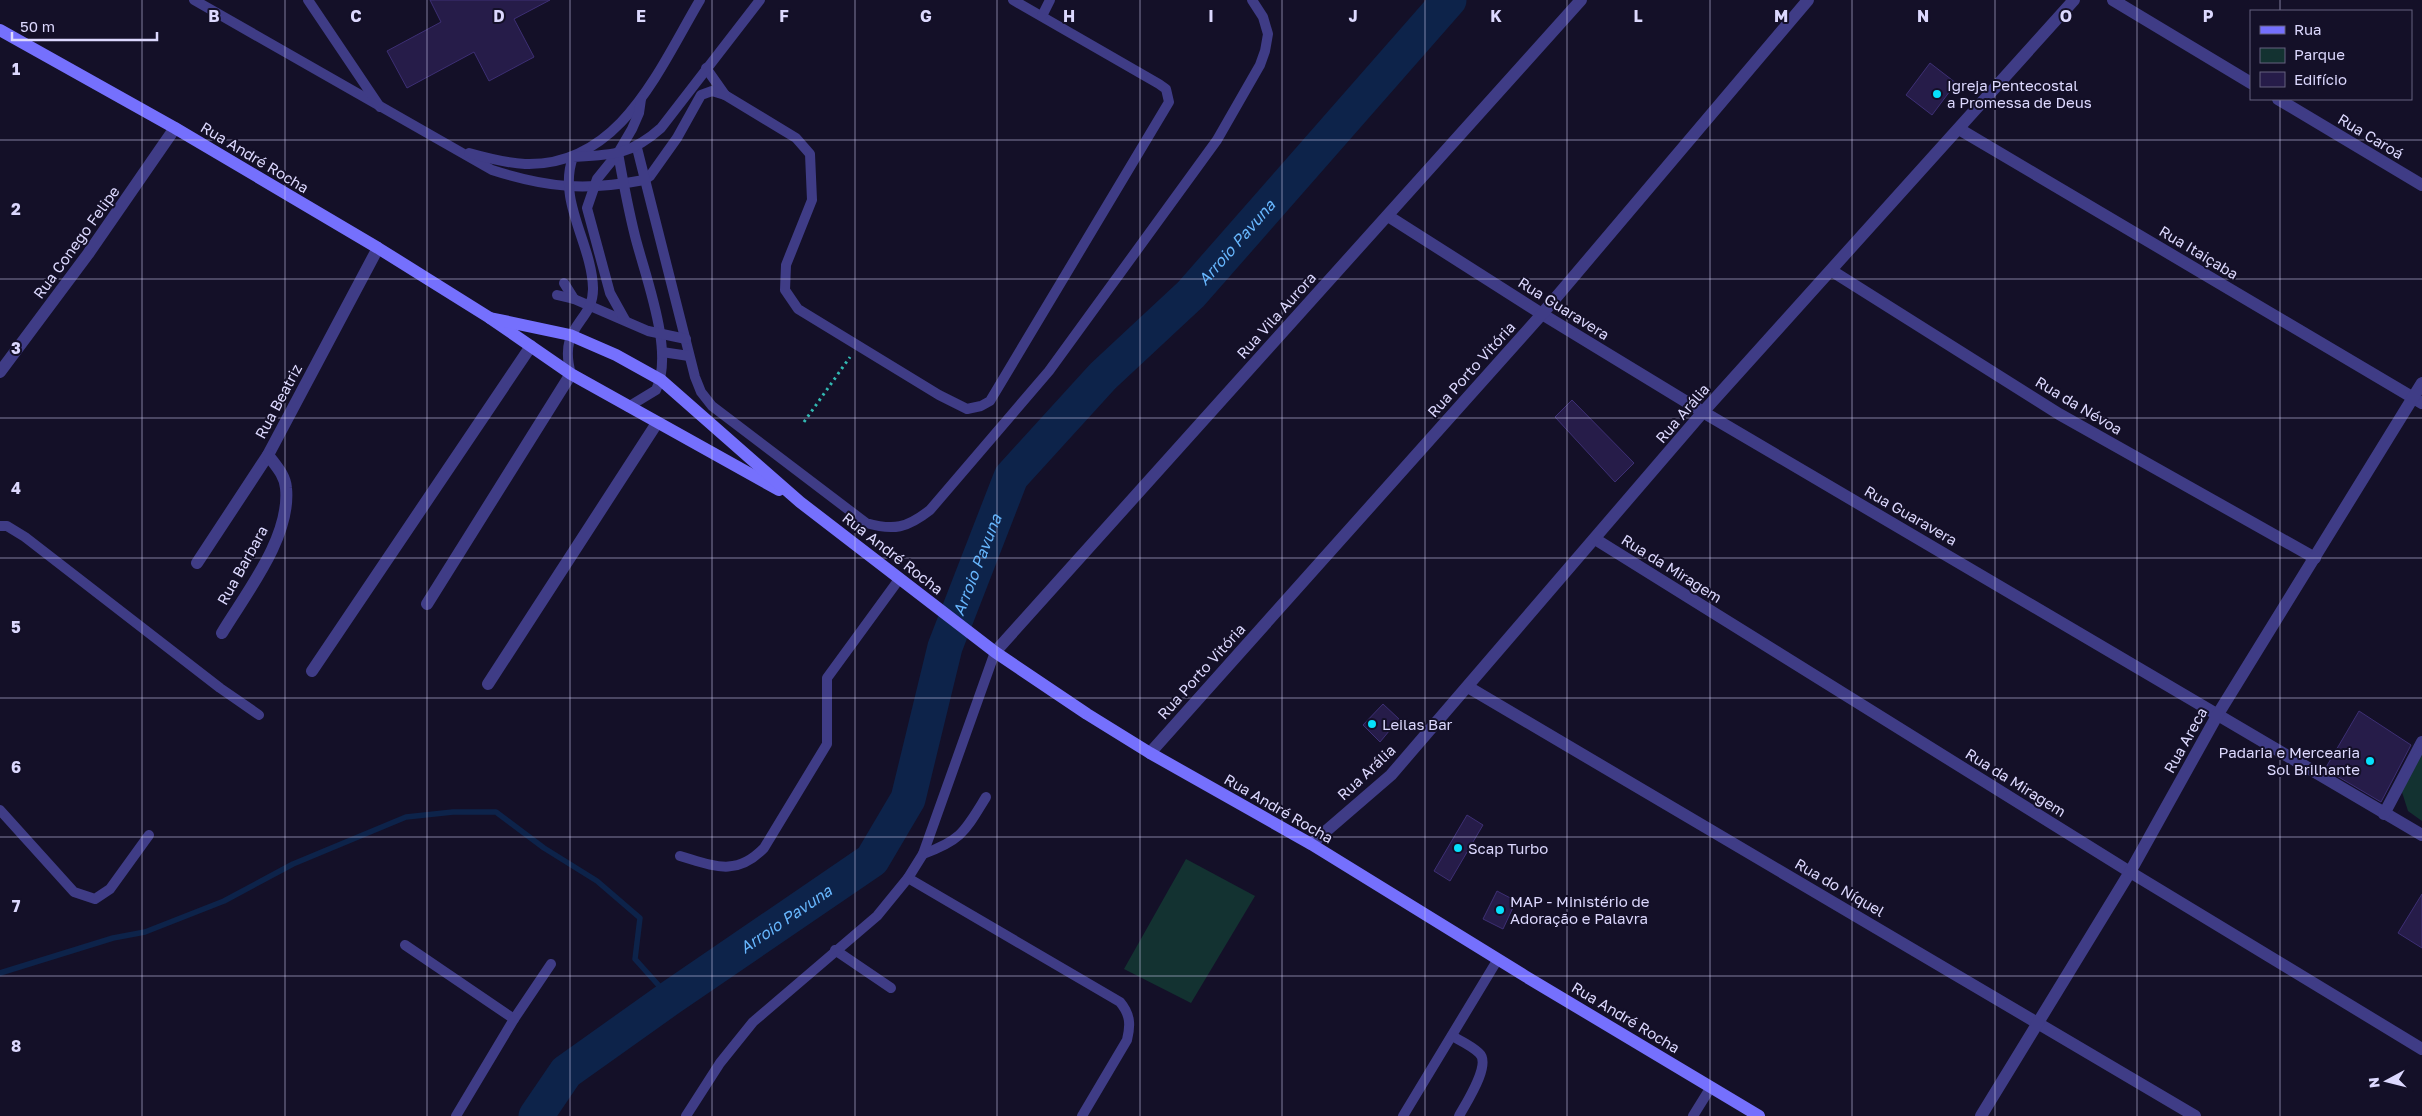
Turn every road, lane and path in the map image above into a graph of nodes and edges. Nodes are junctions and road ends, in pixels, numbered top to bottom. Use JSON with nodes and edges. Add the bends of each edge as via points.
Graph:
{"nodes":[{"id":1,"x":194,"y":0,"type":"edge"},
{"id":2,"x":308,"y":0,"type":"edge"},
{"id":3,"x":700,"y":0,"type":"edge"},
{"id":4,"x":760,"y":0,"type":"edge"},
{"id":5,"x":1013,"y":0,"type":"edge"},
{"id":6,"x":1050,"y":0,"type":"edge"},
{"id":7,"x":1252,"y":0,"type":"edge"},
{"id":8,"x":1581,"y":0,"type":"edge"},
{"id":9,"x":1808,"y":0,"type":"edge"},
{"id":10,"x":2074,"y":0,"type":"edge"},
{"id":11,"x":2113,"y":0,"type":"edge"},
{"id":12,"x":1042,"y":16,"type":"junction"},
{"id":13,"x":0,"y":30,"type":"edge"},
{"id":14,"x":706,"y":68,"type":"junction"},
{"id":15,"x":2250,"y":81,"type":"edge"},
{"id":16,"x":724,"y":95,"type":"junction"},
{"id":17,"x":641,"y":99,"type":"junction"},
{"id":18,"x":2280,"y":100,"type":"edge"},
{"id":19,"x":381,"y":109,"type":"junction"},
{"id":20,"x":175,"y":128,"type":"junction"},
{"id":21,"x":1959,"y":129,"type":"junction"},
{"id":22,"x":637,"y":148,"type":"junction"},
{"id":23,"x":456,"y":150,"type":"junction"},
{"id":24,"x":618,"y":153,"type":"junction"},
{"id":25,"x":573,"y":157,"type":"junction"},
{"id":26,"x":644,"y":180,"type":"junction"},
{"id":27,"x":623,"y":184,"type":"junction"},
{"id":28,"x":2422,"y":185,"type":"edge"},
{"id":29,"x":568,"y":187,"type":"junction"},
{"id":30,"x":594,"y":187,"type":"junction"},
{"id":31,"x":1388,"y":216,"type":"junction"},
{"id":32,"x":378,"y":248,"type":"junction"},
{"id":33,"x":1832,"y":271,"type":"junction"},
{"id":34,"x":564,"y":283,"type":"dead end"},
{"id":35,"x":557,"y":295,"type":"dead end"},
{"id":36,"x":574,"y":299,"type":"junction"},
{"id":37,"x":588,"y":307,"type":"junction"},
{"id":38,"x":1542,"y":314,"type":"junction"},
{"id":39,"x":490,"y":318,"type":"junction"},
{"id":40,"x":625,"y":320,"type":"junction"},
{"id":41,"x":659,"y":332,"type":"junction"},
{"id":42,"x":570,"y":335,"type":"junction"},
{"id":43,"x":686,"y":340,"type":"junction"},
{"id":44,"x":531,"y":346,"type":"junction"},
{"id":45,"x":857,"y":346,"type":"junction"},
{"id":46,"x":662,"y":352,"type":"junction"},
{"id":47,"x":689,"y":356,"type":"junction"},
{"id":48,"x":0,"y":372,"type":"edge"},
{"id":49,"x":571,"y":374,"type":"junction"},
{"id":50,"x":661,"y":380,"type":"junction"},
{"id":51,"x":2422,"y":383,"type":"edge"},
{"id":52,"x":2417,"y":400,"type":"edge"},
{"id":53,"x":628,"y":406,"type":"junction"},
{"id":54,"x":1703,"y":412,"type":"junction"},
{"id":55,"x":804,"y":422,"type":"dead end"},
{"id":56,"x":657,"y":423,"type":"junction"},
{"id":57,"x":268,"y":456,"type":"junction"},
{"id":58,"x":800,"y":502,"type":"junction"},
{"id":59,"x":0,"y":526,"type":"edge"},
{"id":60,"x":1595,"y":539,"type":"junction"},
{"id":61,"x":2315,"y":558,"type":"junction"},
{"id":62,"x":197,"y":563,"type":"dead end"},
{"id":63,"x":900,"y":578,"type":"junction"},
{"id":64,"x":427,"y":604,"type":"dead end"},
{"id":65,"x":222,"y":633,"type":"dead end"},
{"id":66,"x":991,"y":649,"type":"junction"},
{"id":67,"x":312,"y":671,"type":"dead end"},
{"id":68,"x":488,"y":684,"type":"dead end"},
{"id":69,"x":1468,"y":687,"type":"junction"},
{"id":70,"x":2218,"y":714,"type":"junction"},
{"id":71,"x":259,"y":715,"type":"dead end"},
{"id":72,"x":2422,"y":742,"type":"edge"},
{"id":73,"x":1150,"y":753,"type":"junction"},
{"id":74,"x":986,"y":797,"type":"dead end"},
{"id":75,"x":0,"y":810,"type":"edge"},
{"id":76,"x":2384,"y":814,"type":"junction"},
{"id":77,"x":149,"y":835,"type":"dead end"},
{"id":78,"x":2422,"y":835,"type":"edge"},
{"id":79,"x":1311,"y":844,"type":"junction"},
{"id":80,"x":923,"y":854,"type":"junction"},
{"id":81,"x":680,"y":856,"type":"dead end"},
{"id":82,"x":2130,"y":872,"type":"junction"},
{"id":83,"x":908,"y":878,"type":"junction"},
{"id":84,"x":405,"y":945,"type":"dead end"},
{"id":85,"x":835,"y":950,"type":"junction"},
{"id":86,"x":1498,"y":959,"type":"junction"},
{"id":87,"x":551,"y":964,"type":"dead end"},
{"id":88,"x":891,"y":988,"type":"dead end"},
{"id":89,"x":514,"y":1019,"type":"junction"},
{"id":90,"x":2037,"y":1022,"type":"junction"},
{"id":91,"x":1452,"y":1036,"type":"junction"},
{"id":92,"x":2422,"y":1049,"type":"edge"},
{"id":93,"x":1711,"y":1087,"type":"junction"},
{"id":94,"x":456,"y":1116,"type":"edge"},
{"id":95,"x":686,"y":1116,"type":"edge"},
{"id":96,"x":1082,"y":1116,"type":"edge"},
{"id":97,"x":1403,"y":1116,"type":"edge"},
{"id":98,"x":1459,"y":1116,"type":"edge"},
{"id":99,"x":1693,"y":1116,"type":"edge"},
{"id":100,"x":1759,"y":1116,"type":"edge"},
{"id":101,"x":1981,"y":1116,"type":"edge"},
{"id":102,"x":2195,"y":1116,"type":"edge"}],
"edges":[{"from":1,"to":19,"type":"lane"},
{"from":2,"to":19,"type":"lane"},
{"from":3,"to":17,"type":"lane"},
{"from":4,"to":14,"type":"lane"},
{"from":5,"to":12,"type":"lane"},
{"from":6,"to":12,"type":"lane"},
{"from":7,"to":47,"type":"lane","via":[[1263,17],[1268,34],[1265,51],[1217,140],[1049,371],[930,510],[916,521],[886,528],[866,523],[712,406],[701,392]]},
{"from":8,"to":31,"type":"street","name":"Rua Vila Aurora"},
{"from":9,"to":38,"type":"street","name":"Rua Porto Vitória"},
{"from":10,"to":21,"type":"street","name":"Rua Arália"},
{"from":11,"to":15,"type":"street"},
{"from":12,"to":45,"type":"lane","via":[[1166,89],[1169,96],[1166,110],[990,401],[967,409]]},
{"from":13,"to":20,"type":"main road","name":"Rua André Rocha"},
{"from":14,"to":16,"type":"lane"},
{"from":14,"to":22,"type":"lane","via":[[661,128]]},
{"from":16,"to":26,"type":"lane","via":[[715,91],[701,95],[676,138]]},
{"from":16,"to":45,"type":"lane","via":[[796,138],[810,154],[812,200],[786,265],[786,290],[798,309]]},
{"from":17,"to":24,"type":"lane","via":[[639,113]]},
{"from":17,"to":25,"type":"lane","via":[[617,129]]},
{"from":18,"to":28,"type":"street","name":"Rua Caroá"},
{"from":19,"to":23,"type":"lane"},
{"from":20,"to":32,"type":"main road","name":"Rua André Rocha"},
{"from":20,"to":48,"type":"street","name":"Rua Conego Felipe","via":[[88,254]]},
{"from":21,"to":33,"type":"street","name":"Rua Arália"},
{"from":21,"to":52,"type":"street","name":"Rua Itaiçaba"},
{"from":22,"to":24,"type":"lane"},
{"from":22,"to":26,"type":"lane"},
{"from":23,"to":25,"type":"lane","via":[[525,164]]},
{"from":23,"to":29,"type":"lane","via":[[492,170],[533,182]]},
{"from":24,"to":25,"type":"lane"},
{"from":24,"to":27,"type":"lane"},
{"from":24,"to":30,"type":"lane"},
{"from":25,"to":29,"type":"lane","via":[[568,168]]},
{"from":26,"to":27,"type":"lane"},
{"from":26,"to":43,"type":"lane"},
{"from":27,"to":30,"type":"lane"},
{"from":27,"to":41,"type":"lane"},
{"from":29,"to":30,"type":"lane"},
{"from":29,"to":37,"type":"lane","via":[[591,270],[593,291]]},
{"from":30,"to":40,"type":"lane","via":[[587,212],[610,293]]},
{"from":31,"to":38,"type":"street","name":"Rua Guaravera"},
{"from":31,"to":66,"type":"street","name":"Rua Vila Aurora"},
{"from":32,"to":39,"type":"main road","name":"Rua André Rocha"},
{"from":32,"to":57,"type":"street","name":"Rua Beatriz"},
{"from":33,"to":54,"type":"street","name":"Rua Arália"},
{"from":33,"to":61,"type":"street","name":"Rua da Névoa","via":[[2059,414]]},
{"from":34,"to":36,"type":"lane"},
{"from":35,"to":36,"type":"lane"},
{"from":36,"to":37,"type":"lane"},
{"from":37,"to":40,"type":"lane"},
{"from":37,"to":42,"type":"lane"},
{"from":38,"to":54,"type":"street","name":"Rua Guaravera"},
{"from":38,"to":73,"type":"street","name":"Rua Porto Vitória"},
{"from":39,"to":42,"type":"main road","name":"Rua André Rocha"},
{"from":39,"to":44,"type":"main road","name":"Rua André Rocha"},
{"from":40,"to":41,"type":"lane"},
{"from":41,"to":43,"type":"lane"},
{"from":41,"to":46,"type":"lane"},
{"from":42,"to":49,"type":"lane","via":[[566,357]]},
{"from":42,"to":50,"type":"main road","name":"Rua André Rocha"},
{"from":43,"to":47,"type":"lane"},
{"from":44,"to":49,"type":"main road","name":"Rua André Rocha"},
{"from":44,"to":67,"type":"street"},
{"from":45,"to":55,"type":"path"},
{"from":46,"to":47,"type":"lane"},
{"from":46,"to":50,"type":"lane"},
{"from":49,"to":53,"type":"main road","name":"Rua André Rocha"},
{"from":49,"to":64,"type":"street"},
{"from":50,"to":53,"type":"lane","via":[[650,395]]},
{"from":50,"to":58,"type":"main road","name":"Rua André Rocha"},
{"from":51,"to":52,"type":"street","name":"Rua Areca"},
{"from":52,"to":61,"type":"street","name":"Rua Areca"},
{"from":53,"to":56,"type":"main road","name":"Rua André Rocha"},
{"from":54,"to":60,"type":"street","name":"Rua Arália"},
{"from":54,"to":70,"type":"street","name":"Rua Guaravera"},
{"from":56,"to":58,"type":"main road","name":"Rua André Rocha"},
{"from":56,"to":68,"type":"street"},
{"from":57,"to":62,"type":"street","name":"Rua Beatriz"},
{"from":57,"to":65,"type":"street","name":"Rua Barbara","via":[[282,474],[286,488],[283,519],[275,545]]},
{"from":58,"to":63,"type":"main road","name":"Rua André Rocha"},
{"from":59,"to":71,"type":"lane","via":[[7,526],[25,537]]},
{"from":60,"to":69,"type":"street","name":"Rua Arália"},
{"from":60,"to":82,"type":"street","name":"Rua da Miragem"},
{"from":61,"to":70,"type":"street","name":"Rua Areca"},
{"from":63,"to":66,"type":"main road","name":"Rua André Rocha"},
{"from":63,"to":81,"type":"lane","via":[[831,670],[826,686],[827,744],[764,848],[753,860],[733,867],[717,867]]},
{"from":66,"to":73,"type":"main road","name":"Rua André Rocha"},
{"from":66,"to":80,"type":"lane"},
{"from":69,"to":79,"type":"street","name":"Rua Arália","via":[[1391,775]]},
{"from":69,"to":90,"type":"street","name":"Rua do Níquel"},
{"from":70,"to":76,"type":"street","name":"Rua Guaravera"},
{"from":70,"to":82,"type":"street","name":"Rua Areca"},
{"from":72,"to":76,"type":"street"},
{"from":73,"to":79,"type":"main road","name":"Rua André Rocha"},
{"from":74,"to":80,"type":"lane","via":[[963,833],[954,841]]},
{"from":75,"to":77,"type":"lane","via":[[74,892],[86,898],[95,899],[110,889]]},
{"from":76,"to":78,"type":"street","name":"Rua Guaravera"},
{"from":79,"to":86,"type":"main road","name":"Rua André Rocha"},
{"from":80,"to":83,"type":"lane"},
{"from":82,"to":90,"type":"street","name":"Rua Areca"},
{"from":82,"to":92,"type":"street","name":"Rua da Miragem"},
{"from":83,"to":85,"type":"lane","via":[[876,916]]},
{"from":83,"to":96,"type":"lane","via":[[1120,1002],[1126,1009],[1130,1028],[1127,1040]]},
{"from":84,"to":89,"type":"lane"},
{"from":85,"to":88,"type":"lane"},
{"from":85,"to":95,"type":"lane","via":[[753,1022],[720,1063]]},
{"from":86,"to":91,"type":"lane"},
{"from":86,"to":93,"type":"main road","name":"Rua André Rocha"},
{"from":87,"to":89,"type":"lane"},
{"from":89,"to":94,"type":"lane"},
{"from":90,"to":101,"type":"street","name":"Rua Areca"},
{"from":90,"to":102,"type":"street","name":"Rua do Níquel"},
{"from":91,"to":97,"type":"lane"},
{"from":91,"to":98,"type":"lane","via":[[1480,1053],[1484,1061],[1483,1070]]},
{"from":93,"to":99,"type":"lane"},
{"from":93,"to":100,"type":"main road","name":"Rua André Rocha"}]}
